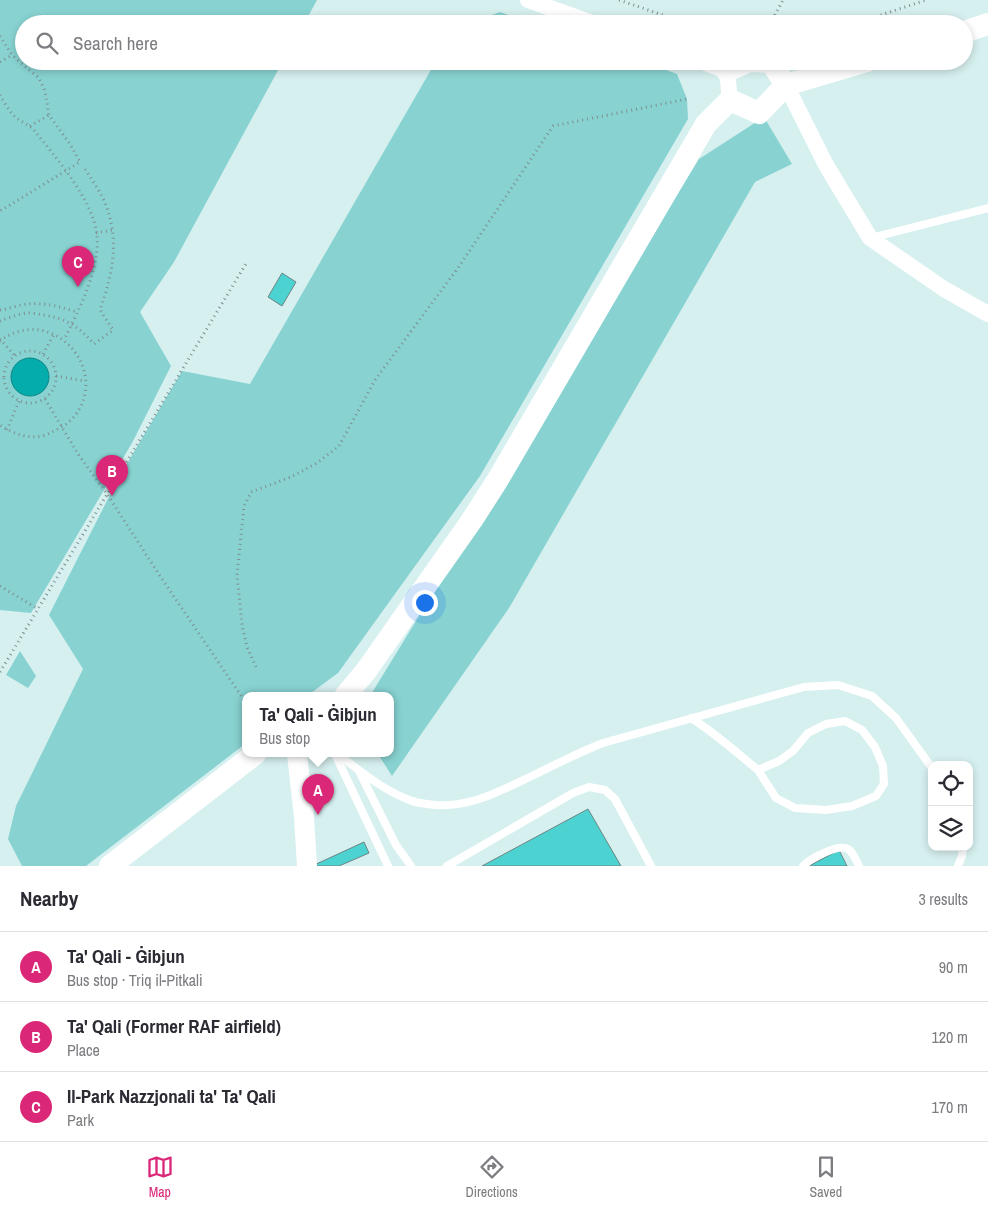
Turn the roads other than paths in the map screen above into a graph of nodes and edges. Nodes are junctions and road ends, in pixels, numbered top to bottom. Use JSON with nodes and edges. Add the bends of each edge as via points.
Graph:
{"nodes":[{"id":1,"x":528,"y":0,"type":"edge"},
{"id":2,"x":570,"y":15,"type":"edge"},
{"id":3,"x":988,"y":24,"type":"edge"},
{"id":4,"x":973,"y":29,"type":"edge"},
{"id":5,"x":776,"y":70,"type":"edge"},
{"id":6,"x":837,"y":70,"type":"edge"},
{"id":7,"x":727,"y":71,"type":"edge"},
{"id":8,"x":786,"y":85,"type":"junction"},
{"id":9,"x":730,"y":100,"type":"junction"},
{"id":10,"x":988,"y":208,"type":"edge"},
{"id":11,"x":870,"y":238,"type":"junction"},
{"id":12,"x":988,"y":314,"type":"edge"},
{"id":13,"x":348,"y":692,"type":"edge"},
{"id":14,"x":690,"y":718,"type":"junction"},
{"id":15,"x":251,"y":757,"type":"edge"},
{"id":16,"x":297,"y":757,"type":"edge"},
{"id":17,"x":338,"y":757,"type":"edge"},
{"id":18,"x":341,"y":757,"type":"edge"},
{"id":19,"x":928,"y":762,"type":"edge"},
{"id":20,"x":758,"y":770,"type":"junction"},
{"id":21,"x":359,"y":771,"type":"junction"},
{"id":22,"x":962,"y":851,"type":"edge"},
{"id":23,"x":110,"y":866,"type":"edge"},
{"id":24,"x":307,"y":866,"type":"edge"},
{"id":25,"x":388,"y":866,"type":"edge"},
{"id":26,"x":411,"y":866,"type":"edge"},
{"id":27,"x":447,"y":866,"type":"edge"},
{"id":28,"x":651,"y":866,"type":"edge"},
{"id":29,"x":803,"y":866,"type":"edge"},
{"id":30,"x":859,"y":866,"type":"edge"},
{"id":31,"x":958,"y":866,"type":"edge"}],
"edges":[{"from":1,"to":2,"type":"street"},
{"from":3,"to":4,"type":"main road"},
{"from":5,"to":8,"type":"main road"},
{"from":6,"to":8,"type":"main road"},
{"from":7,"to":9,"type":"street"},
{"from":8,"to":9,"type":"main road","via":[[759,113]]},
{"from":8,"to":11,"type":"street","via":[[826,165]]},
{"from":9,"to":13,"type":"main road","via":[[706,124],[472,520],[366,671]]},
{"from":10,"to":11,"type":"lane"},
{"from":11,"to":12,"type":"street","via":[[944,289]]},
{"from":14,"to":19,"type":"lane","via":[[804,687],[838,685],[872,696],[896,718]]},
{"from":14,"to":20,"type":"lane","via":[[708,728]]},
{"from":14,"to":21,"type":"lane","via":[[603,743],[466,803],[438,806],[414,802]]},
{"from":15,"to":23,"type":"main road"},
{"from":16,"to":24,"type":"street"},
{"from":17,"to":25,"type":"lane"},
{"from":18,"to":21,"type":"lane"},
{"from":20,"to":20,"type":"lane","via":[[779,761],[808,733],[826,724],[846,721],[862,730],[875,748],[883,766],[884,784],[876,796],[852,806],[826,810],[795,808],[776,798]]},
{"from":21,"to":26,"type":"lane","via":[[396,846]]},
{"from":22,"to":31,"type":"lane"},
{"from":27,"to":28,"type":"lane","via":[[573,793],[589,787],[605,790],[615,799]]},
{"from":29,"to":30,"type":"lane","via":[[842,847],[848,849]]}]}
